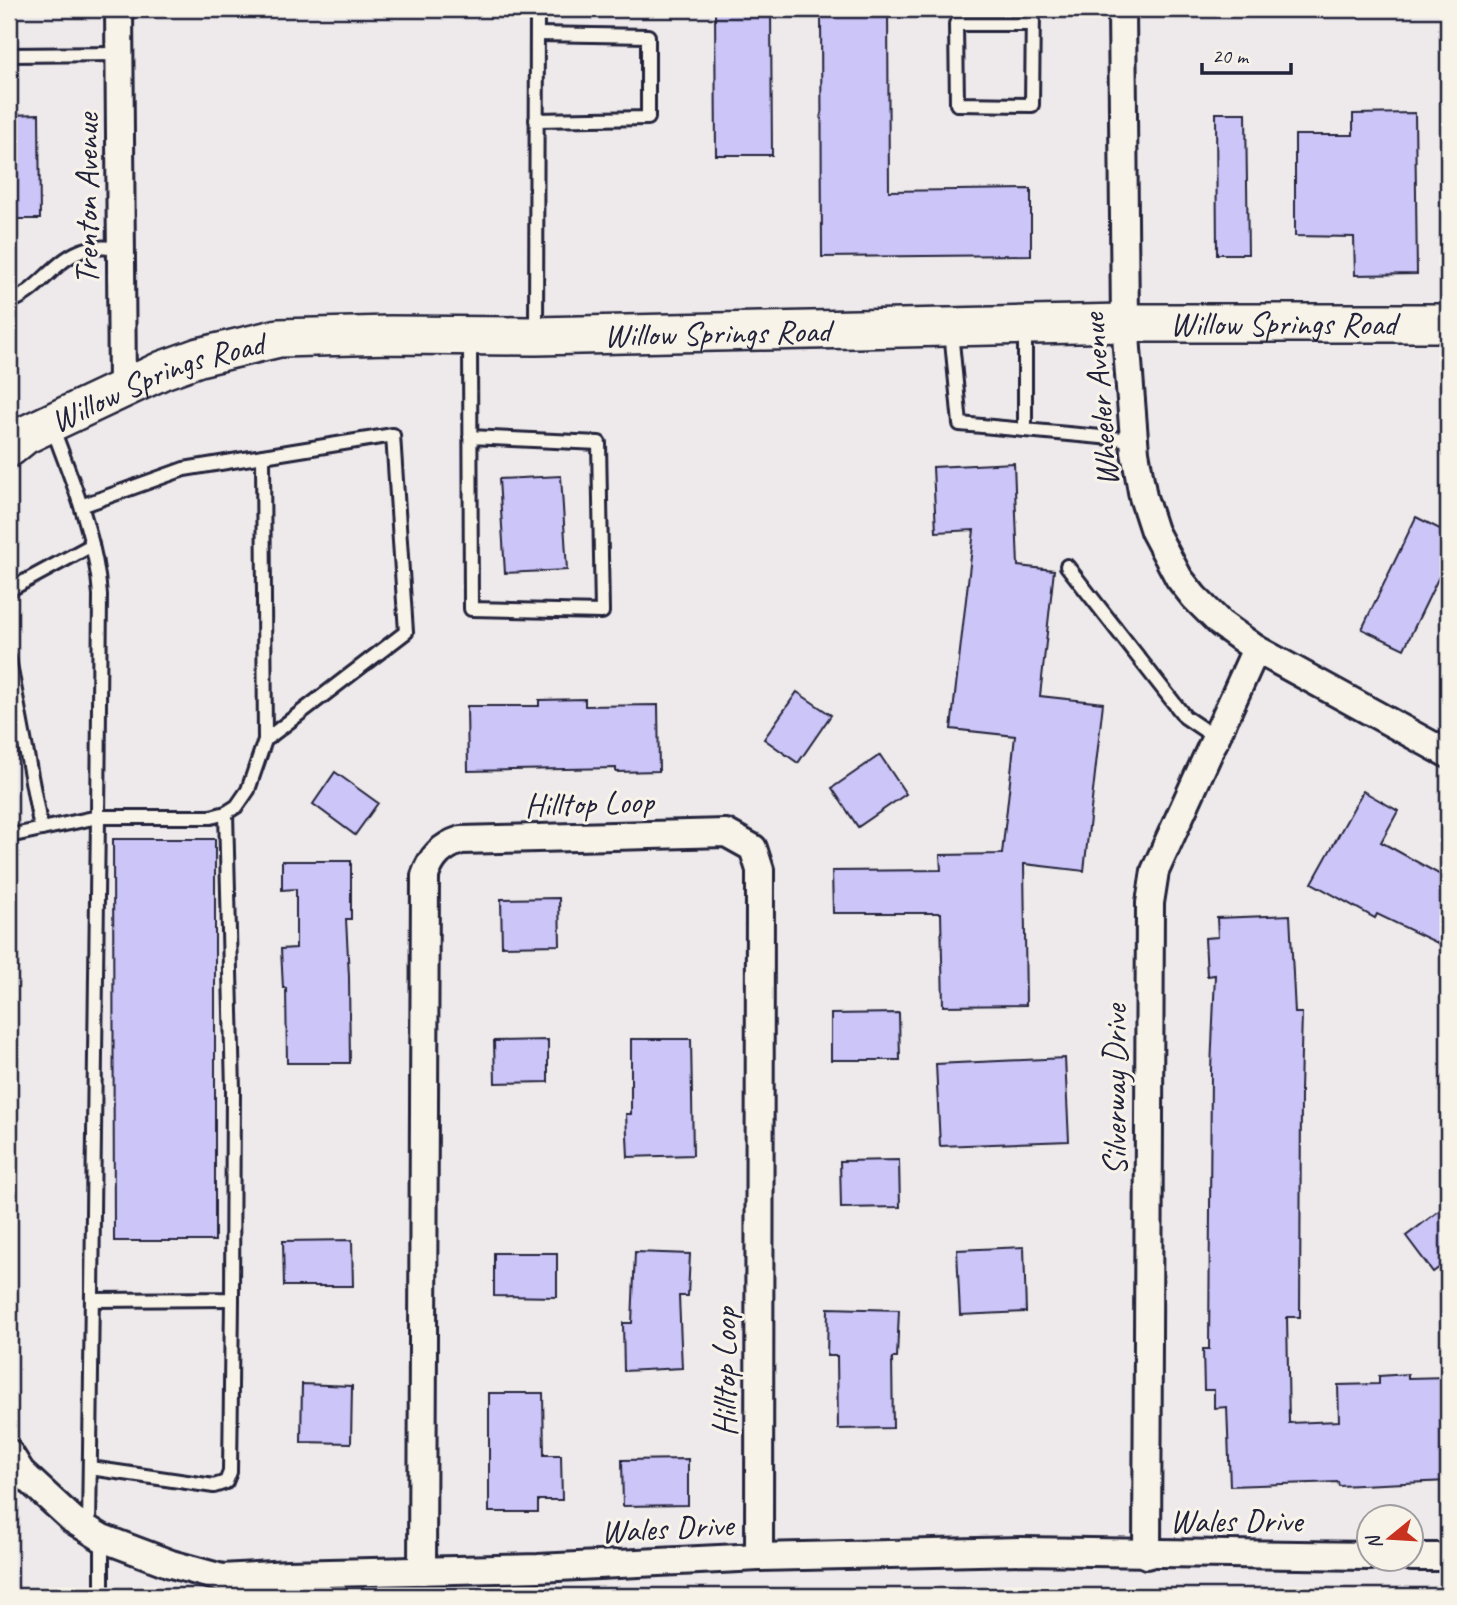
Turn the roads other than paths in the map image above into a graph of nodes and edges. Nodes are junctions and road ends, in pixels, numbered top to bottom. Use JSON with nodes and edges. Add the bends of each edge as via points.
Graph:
{"nodes":[{"id":1,"x":119,"y":9,"type":"edge"},
{"id":2,"x":537,"y":9,"type":"edge"},
{"id":3,"x":1033,"y":9,"type":"edge"},
{"id":4,"x":1122,"y":9,"type":"edge"},
{"id":5,"x":1033,"y":24,"type":"junction"},
{"id":6,"x":537,"y":34,"type":"junction"},
{"id":7,"x":120,"y":54,"type":"junction"},
{"id":8,"x":9,"y":55,"type":"edge"},
{"id":9,"x":536,"y":120,"type":"junction"},
{"id":10,"x":121,"y":248,"type":"junction"},
{"id":11,"x":9,"y":302,"type":"edge"},
{"id":12,"x":1125,"y":323,"type":"junction"},
{"id":13,"x":1448,"y":323,"type":"edge"},
{"id":14,"x":1025,"y":326,"type":"junction"},
{"id":15,"x":950,"y":327,"type":"junction"},
{"id":16,"x":470,"y":336,"type":"junction"},
{"id":17,"x":536,"y":336,"type":"junction"},
{"id":18,"x":122,"y":389,"type":"junction"},
{"id":19,"x":51,"y":423,"type":"junction"},
{"id":20,"x":1025,"y":430,"type":"junction"},
{"id":21,"x":470,"y":438,"type":"junction"},
{"id":22,"x":1134,"y":440,"type":"junction"},
{"id":23,"x":9,"y":449,"type":"edge"},
{"id":24,"x":263,"y":456,"type":"junction"},
{"id":25,"x":81,"y":506,"type":"junction"},
{"id":26,"x":92,"y":545,"type":"junction"},
{"id":27,"x":1067,"y":566,"type":"dead end"},
{"id":28,"x":9,"y":590,"type":"edge"},
{"id":29,"x":1256,"y":649,"type":"junction"},
{"id":30,"x":9,"y":659,"type":"edge"},
{"id":31,"x":1216,"y":738,"type":"junction"},
{"id":32,"x":265,"y":740,"type":"junction"},
{"id":33,"x":1448,"y":754,"type":"edge"},
{"id":34,"x":226,"y":813,"type":"junction"},
{"id":35,"x":98,"y":817,"type":"junction"},
{"id":36,"x":41,"y":830,"type":"junction"},
{"id":37,"x":9,"y":836,"type":"edge"},
{"id":38,"x":232,"y":1299,"type":"junction"},
{"id":39,"x":92,"y":1300,"type":"junction"},
{"id":40,"x":9,"y":1453,"type":"edge"},
{"id":41,"x":90,"y":1468,"type":"junction"},
{"id":42,"x":96,"y":1534,"type":"junction"},
{"id":43,"x":1147,"y":1555,"type":"junction"},
{"id":44,"x":1356,"y":1556,"type":"edge"},
{"id":45,"x":759,"y":1557,"type":"junction"},
{"id":46,"x":1426,"y":1557,"type":"edge"},
{"id":47,"x":1448,"y":1557,"type":"edge"},
{"id":48,"x":422,"y":1571,"type":"junction"},
{"id":49,"x":288,"y":1585,"type":"edge"},
{"id":50,"x":102,"y":1596,"type":"edge"}],
"edges":[{"from":1,"to":7,"type":"street","name":"Trenton Avenue"},
{"from":2,"to":6,"type":"lane"},
{"from":3,"to":5,"type":"lane"},
{"from":4,"to":12,"type":"street","name":"Wheeler Avenue"},
{"from":5,"to":5,"type":"lane","via":[[956,23],[957,104],[1032,106]]},
{"from":6,"to":9,"type":"lane"},
{"from":6,"to":9,"type":"lane","via":[[648,36],[648,118]]},
{"from":7,"to":8,"type":"lane"},
{"from":7,"to":10,"type":"street","name":"Trenton Avenue"},
{"from":9,"to":17,"type":"lane"},
{"from":10,"to":11,"type":"lane","via":[[81,251],[32,291]]},
{"from":10,"to":18,"type":"street","name":"Trenton Avenue"},
{"from":12,"to":13,"type":"street","name":"Willow Springs Road"},
{"from":12,"to":14,"type":"street","name":"Willow Springs Road"},
{"from":12,"to":22,"type":"street","name":"Wheeler Avenue"},
{"from":14,"to":15,"type":"street","name":"Willow Springs Road"},
{"from":14,"to":20,"type":"lane"},
{"from":15,"to":17,"type":"street","name":"Willow Springs Road"},
{"from":15,"to":20,"type":"lane","via":[[960,424]]},
{"from":16,"to":17,"type":"street","name":"Willow Springs Road"},
{"from":16,"to":18,"type":"street","name":"Willow Springs Road","via":[[279,338],[199,357]]},
{"from":16,"to":21,"type":"lane"},
{"from":18,"to":19,"type":"street","name":"Willow Springs Road"},
{"from":19,"to":23,"type":"street","name":"Willow Springs Road"},
{"from":19,"to":25,"type":"lane"},
{"from":20,"to":22,"type":"lane"},
{"from":21,"to":21,"type":"lane","via":[[471,609],[602,612],[599,443]]},
{"from":22,"to":29,"type":"street","name":"Wheeler Avenue","via":[[1154,531],[1179,578],[1220,623]]},
{"from":24,"to":25,"type":"lane","via":[[184,469]]},
{"from":24,"to":32,"type":"lane"},
{"from":24,"to":32,"type":"lane","via":[[393,435],[406,632]]},
{"from":25,"to":26,"type":"lane"},
{"from":26,"to":28,"type":"lane"},
{"from":26,"to":35,"type":"lane","via":[[100,595]]},
{"from":27,"to":31,"type":"lane","via":[[1185,717]]},
{"from":29,"to":31,"type":"street","name":"Silverway Drive"},
{"from":29,"to":33,"type":"street","name":"Wheeler Avenue"},
{"from":30,"to":36,"type":"lane"},
{"from":31,"to":43,"type":"street","name":"Silverway Drive","via":[[1155,871],[1150,904]]},
{"from":32,"to":34,"type":"lane","via":[[247,790]]},
{"from":34,"to":35,"type":"lane","via":[[211,817]]},
{"from":34,"to":38,"type":"lane","via":[[233,1090]]},
{"from":35,"to":36,"type":"lane"},
{"from":35,"to":39,"type":"lane"},
{"from":36,"to":37,"type":"lane"},
{"from":38,"to":39,"type":"lane"},
{"from":38,"to":41,"type":"lane","via":[[230,1472],[226,1482],[214,1486]]},
{"from":39,"to":41,"type":"lane"},
{"from":40,"to":42,"type":"street","name":"Wales Drive","via":[[21,1472],[73,1520]]},
{"from":41,"to":42,"type":"lane"},
{"from":42,"to":49,"type":"street","name":"Wales Drive","via":[[171,1564],[222,1578]]},
{"from":42,"to":50,"type":"lane"},
{"from":43,"to":44,"type":"street","name":"Wales Drive"},
{"from":43,"to":45,"type":"street","name":"Wales Drive","via":[[1021,1551]]},
{"from":45,"to":48,"type":"street","name":"Wales Drive"},
{"from":45,"to":48,"type":"street","name":"Hilltop Loop","via":[[760,870],[753,848],[726,833],[461,840],[429,860],[425,876]]},
{"from":46,"to":47,"type":"street"},
{"from":48,"to":49,"type":"street","name":"Wales Drive"}]}
